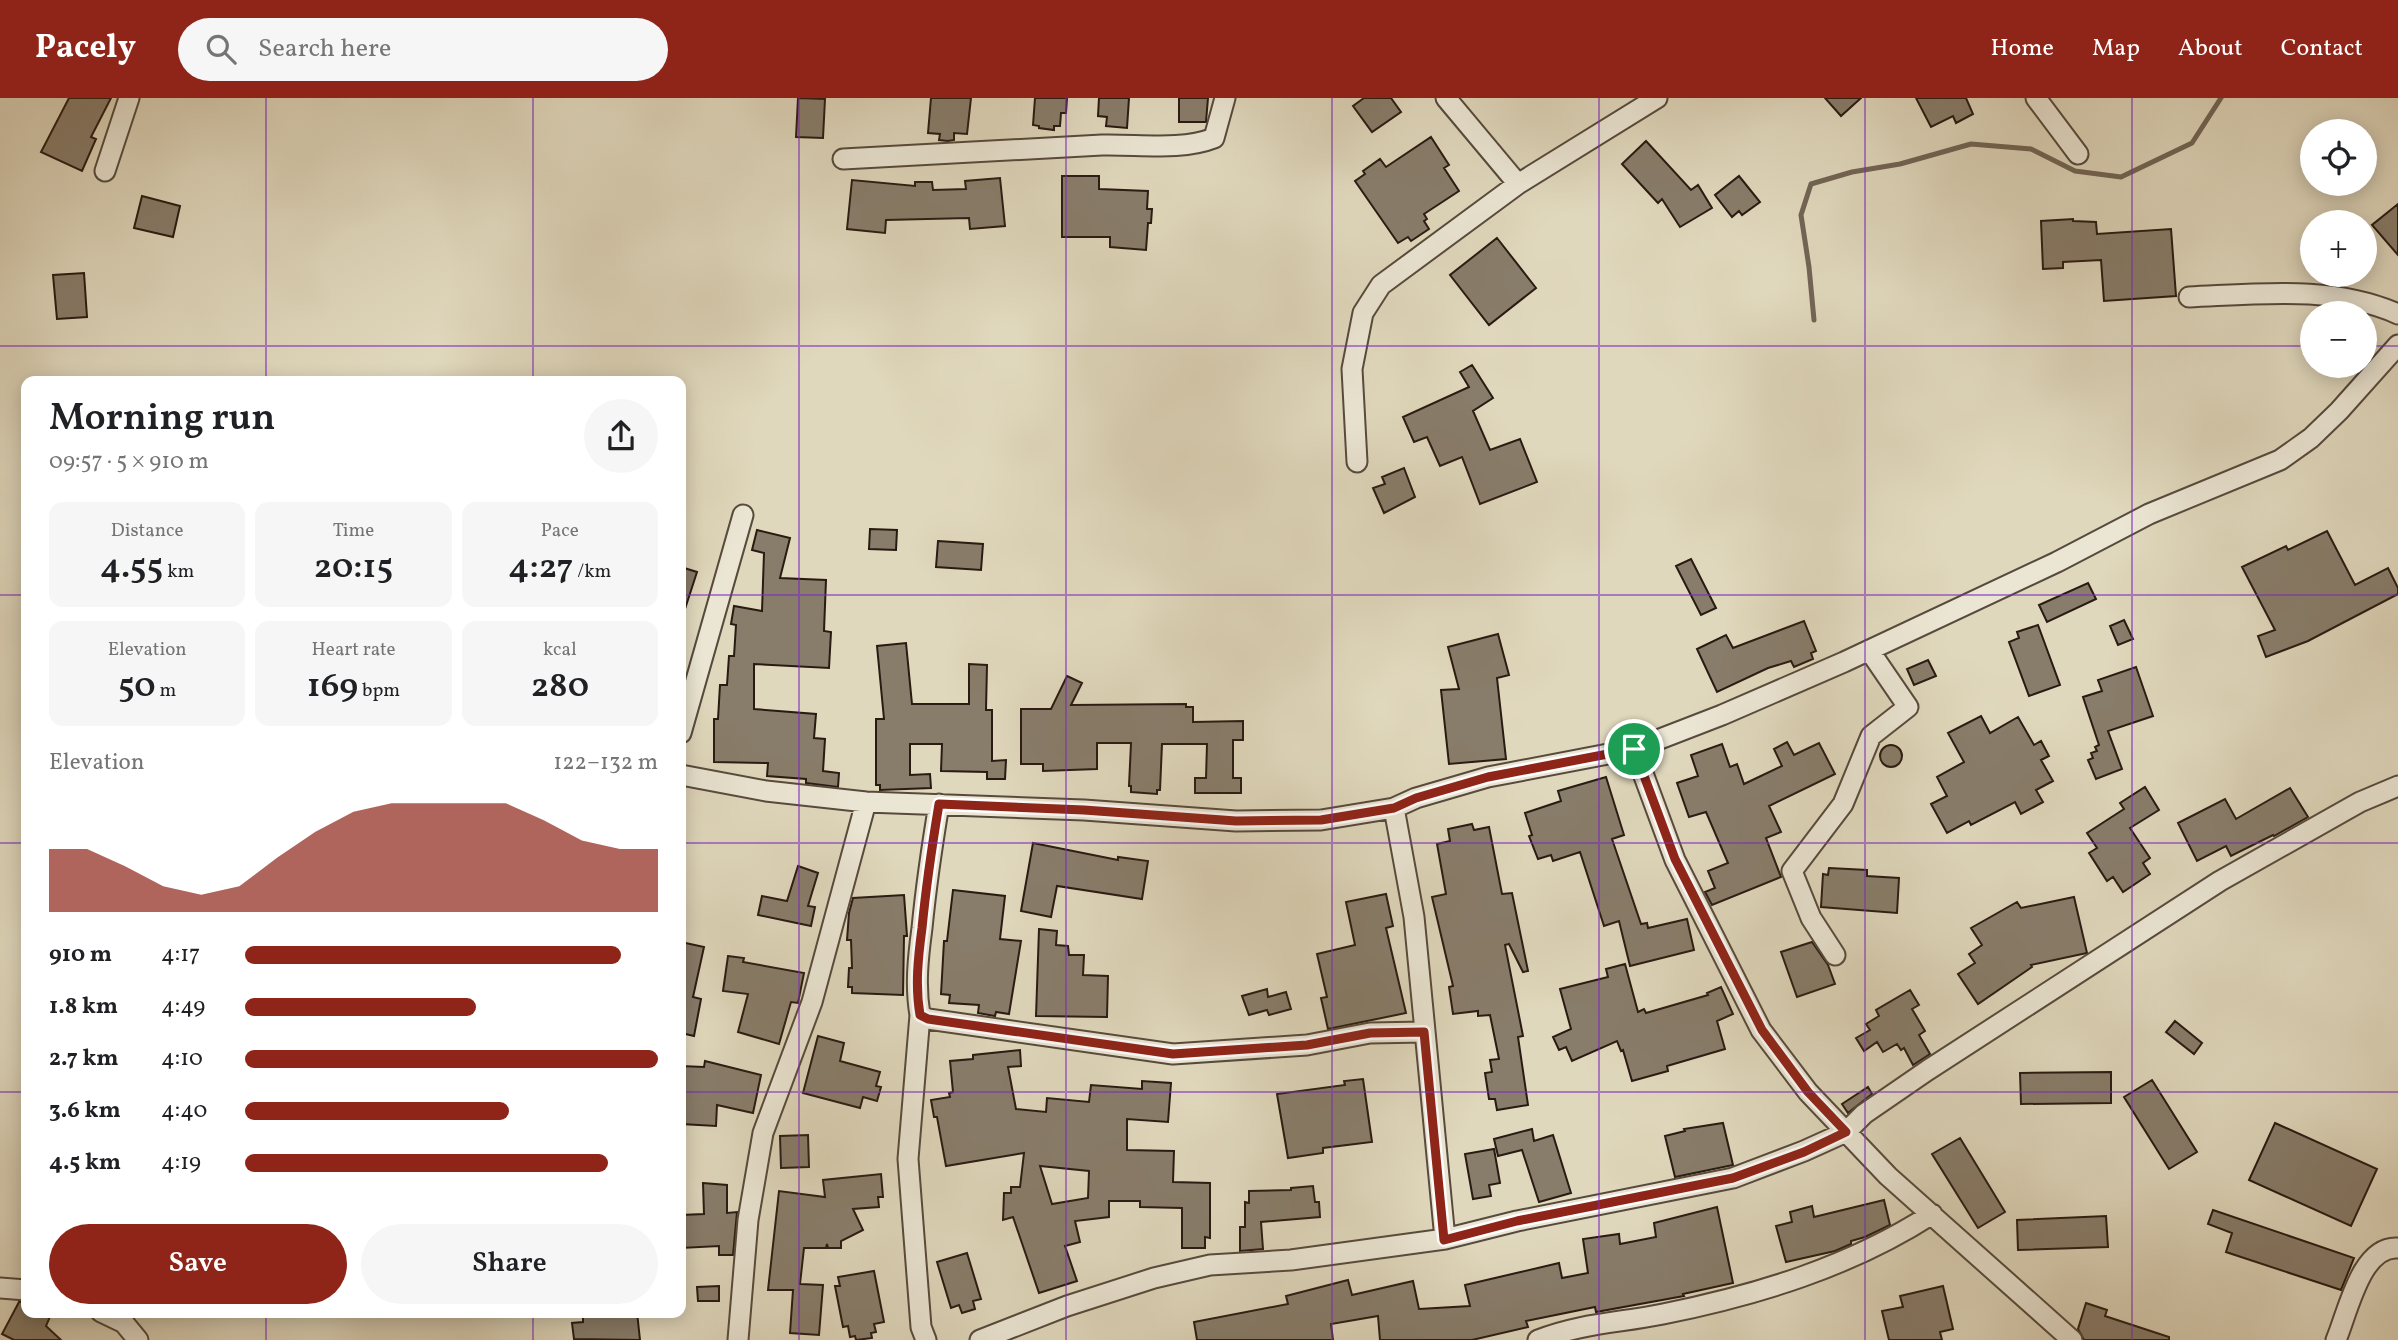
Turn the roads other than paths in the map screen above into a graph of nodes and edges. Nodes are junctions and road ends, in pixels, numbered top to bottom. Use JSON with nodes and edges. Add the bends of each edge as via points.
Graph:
{"nodes":[{"id":1,"x":128,"y":98,"type":"edge"},
{"id":2,"x":1225,"y":98,"type":"edge"},
{"id":3,"x":1446,"y":98,"type":"edge"},
{"id":4,"x":1657,"y":98,"type":"edge"},
{"id":5,"x":2036,"y":98,"type":"edge"},
{"id":6,"x":2078,"y":154,"type":"dead end"},
{"id":7,"x":844,"y":159,"type":"dead end"},
{"id":8,"x":106,"y":171,"type":"dead end"},
{"id":9,"x":1518,"y":184,"type":"junction"},
{"id":10,"x":2189,"y":297,"type":"dead end"},
{"id":11,"x":2398,"y":314,"type":"edge"},
{"id":12,"x":2398,"y":345,"type":"edge"},
{"id":13,"x":1357,"y":462,"type":"dead end"},
{"id":14,"x":743,"y":515,"type":"dead end"},
{"id":15,"x":1869,"y":650,"type":"junction"},
{"id":16,"x":686,"y":715,"type":"edge"},
{"id":17,"x":1634,"y":749,"type":"junction"},
{"id":18,"x":686,"y":776,"type":"edge"},
{"id":19,"x":2398,"y":786,"type":"edge"},
{"id":20,"x":866,"y":802,"type":"junction"},
{"id":21,"x":939,"y":804,"type":"junction"},
{"id":22,"x":1394,"y":808,"type":"junction"},
{"id":23,"x":1835,"y":955,"type":"dead end"},
{"id":24,"x":920,"y":1015,"type":"junction"},
{"id":25,"x":1424,"y":1032,"type":"junction"},
{"id":26,"x":1846,"y":1132,"type":"junction"},
{"id":27,"x":1931,"y":1214,"type":"junction"},
{"id":28,"x":1444,"y":1240,"type":"junction"},
{"id":29,"x":2398,"y":1248,"type":"edge"},
{"id":30,"x":0,"y":1288,"type":"edge"},
{"id":31,"x":21,"y":1290,"type":"edge"},
{"id":32,"x":114,"y":1318,"type":"edge"},
{"id":33,"x":138,"y":1340,"type":"edge"},
{"id":34,"x":738,"y":1340,"type":"edge"},
{"id":35,"x":926,"y":1340,"type":"edge"},
{"id":36,"x":980,"y":1340,"type":"edge"},
{"id":37,"x":1538,"y":1340,"type":"edge"},
{"id":38,"x":2072,"y":1340,"type":"edge"},
{"id":39,"x":2336,"y":1340,"type":"edge"}],
"edges":[{"from":1,"to":8,"type":"street"},
{"from":2,"to":7,"type":"street","via":[[1214,138],[1197,145]]},
{"from":3,"to":9,"type":"street"},
{"from":4,"to":9,"type":"street"},
{"from":5,"to":6,"type":"street"},
{"from":9,"to":13,"type":"street","via":[[1381,285],[1363,313],[1352,369]]},
{"from":10,"to":11,"type":"street","via":[[2341,296]]},
{"from":12,"to":15,"type":"street","via":[[2339,411],[2280,460],[2148,514]]},
{"from":14,"to":16,"type":"street"},
{"from":15,"to":17,"type":"street"},
{"from":15,"to":23,"type":"street","via":[[1908,707],[1871,736],[1843,804],[1792,871],[1811,918]]},
{"from":17,"to":22,"type":"street","via":[[1488,777]]},
{"from":17,"to":26,"type":"street","via":[[1675,859],[1762,1030],[1808,1092]]},
{"from":18,"to":20,"type":"street"},
{"from":19,"to":26,"type":"street","via":[[2220,881],[1928,1070],[1864,1114]]},
{"from":20,"to":21,"type":"street"},
{"from":20,"to":34,"type":"street","via":[[812,1002],[763,1133],[748,1220]]},
{"from":21,"to":22,"type":"street","via":[[1236,821],[1321,820]]},
{"from":21,"to":24,"type":"street","via":[[918,964]]},
{"from":22,"to":25,"type":"street","via":[[1414,917]]},
{"from":24,"to":25,"type":"street","via":[[1173,1054],[1307,1045],[1370,1033]]},
{"from":24,"to":35,"type":"street","via":[[908,1159],[921,1327]]},
{"from":25,"to":28,"type":"street"},
{"from":26,"to":27,"type":"street"},
{"from":26,"to":28,"type":"street","via":[[1733,1178]]},
{"from":27,"to":37,"type":"street","via":[[1888,1241],[1834,1265],[1745,1295],[1659,1315],[1593,1324]]},
{"from":27,"to":38,"type":"street"},
{"from":28,"to":36,"type":"street","via":[[1291,1260],[1210,1265],[1067,1306]]},
{"from":29,"to":39,"type":"street","via":[[2375,1254],[2362,1271]]},
{"from":30,"to":31,"type":"street"},
{"from":32,"to":33,"type":"street"}]}
